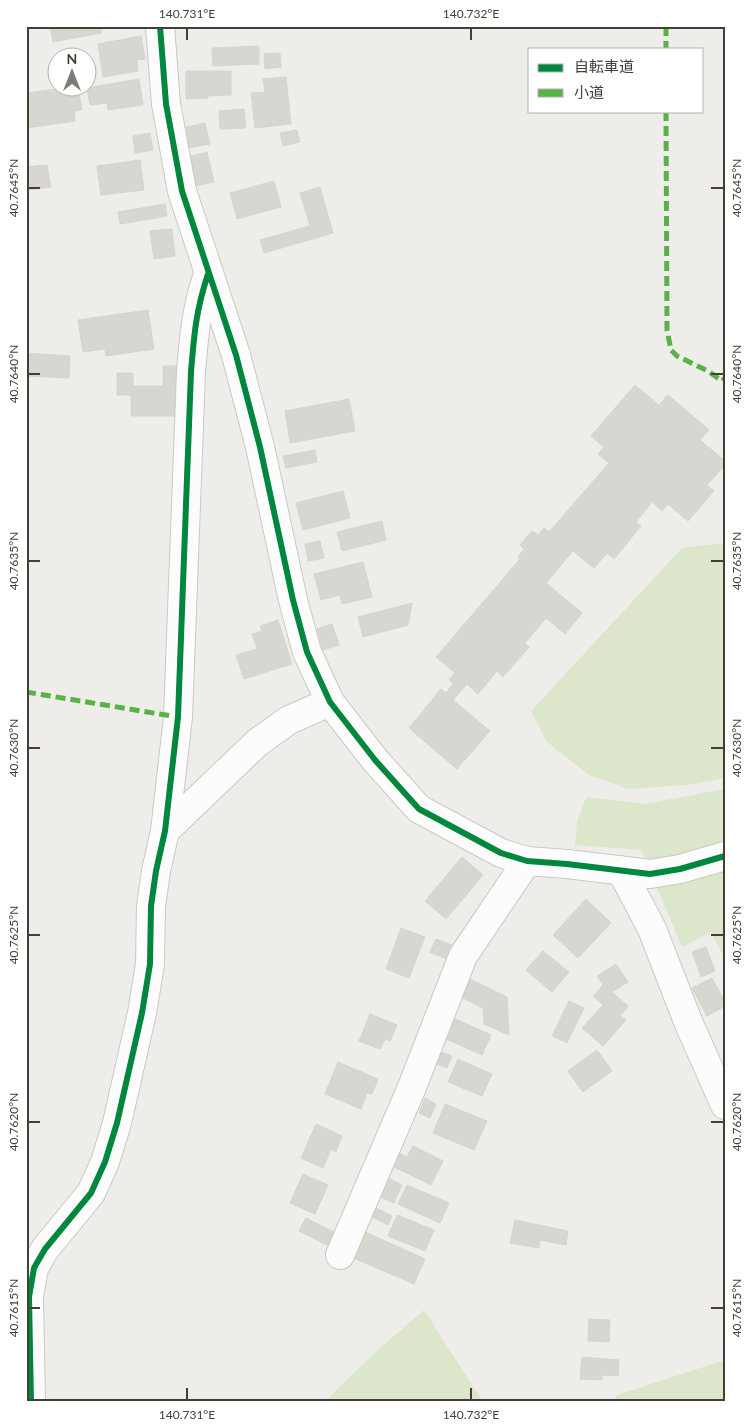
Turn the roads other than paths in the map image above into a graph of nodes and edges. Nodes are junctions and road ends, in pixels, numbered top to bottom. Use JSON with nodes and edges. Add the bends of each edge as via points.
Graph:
{"nodes":[{"id":1,"x":160,"y":26,"type":"edge"},
{"id":2,"x":208,"y":274,"type":"junction"},
{"id":3,"x":330,"y":702,"type":"junction"},
{"id":4,"x":165,"y":831,"type":"junction"},
{"id":5,"x":725,"y":856,"type":"edge"},
{"id":6,"x":527,"y":861,"type":"junction"},
{"id":7,"x":621,"y":870,"type":"junction"},
{"id":8,"x":725,"y":1105,"type":"edge"},
{"id":9,"x":340,"y":1255,"type":"dead end"},
{"id":10,"x":32,"y":1402,"type":"edge"}],
"edges":[{"from":1,"to":2,"type":"street","via":[[166,104],[182,191]]},
{"from":2,"to":3,"type":"street","via":[[236,355],[307,652]]},
{"from":2,"to":4,"type":"street","via":[[194,324],[178,717]]},
{"from":3,"to":4,"type":"street","via":[[289,720],[258,742]]},
{"from":3,"to":6,"type":"street","via":[[419,809],[484,845]]},
{"from":4,"to":10,"type":"street","via":[[156,871],[150,964],[142,1012],[106,1162],[91,1193],[45,1249],[34,1268],[29,1297]]},
{"from":5,"to":7,"type":"street","via":[[650,874]]},
{"from":6,"to":7,"type":"street"},
{"from":6,"to":9,"type":"street","via":[[463,956],[412,1087]]},
{"from":7,"to":8,"type":"street","via":[[652,928]]}]}
